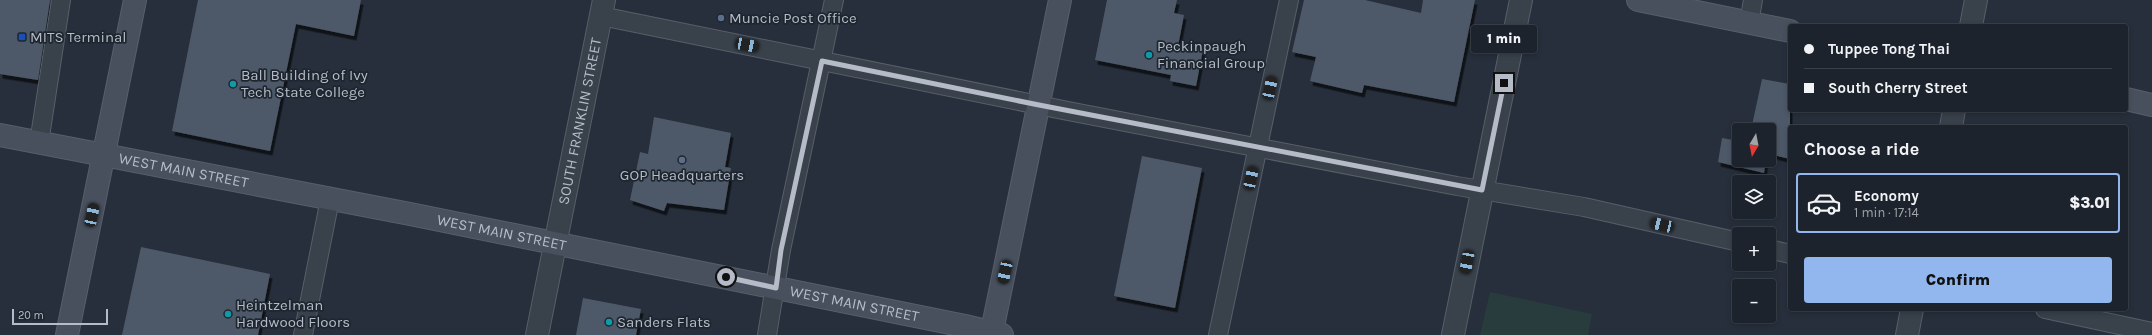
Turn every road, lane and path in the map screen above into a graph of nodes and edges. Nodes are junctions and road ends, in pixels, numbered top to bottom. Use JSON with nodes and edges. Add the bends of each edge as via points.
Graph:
{"nodes":[{"id":1,"x":61,"y":0,"type":"edge"},
{"id":2,"x":135,"y":0,"type":"edge"},
{"id":3,"x":834,"y":0,"type":"edge"},
{"id":4,"x":1060,"y":0,"type":"edge"},
{"id":5,"x":1289,"y":0,"type":"edge"},
{"id":6,"x":1520,"y":0,"type":"edge"},
{"id":7,"x":1638,"y":0,"type":"edge"},
{"id":8,"x":1753,"y":0,"type":"edge"},
{"id":9,"x":1976,"y":0,"type":"edge"},
{"id":10,"x":602,"y":8,"type":"edge"},
{"id":11,"x":1749,"y":23,"type":"junction"},
{"id":12,"x":1971,"y":24,"type":"edge"},
{"id":13,"x":1788,"y":31,"type":"edge"},
{"id":14,"x":822,"y":61,"type":"junction"},
{"id":15,"x":2128,"y":99,"type":"edge"},
{"id":16,"x":1039,"y":105,"type":"junction"},
{"id":17,"x":2152,"y":105,"type":"edge"},
{"id":18,"x":1954,"y":112,"type":"edge"},
{"id":19,"x":1951,"y":125,"type":"edge"},
{"id":20,"x":0,"y":135,"type":"edge"},
{"id":21,"x":39,"y":143,"type":"junction"},
{"id":22,"x":1258,"y":147,"type":"junction"},
{"id":23,"x":104,"y":156,"type":"junction"},
{"id":24,"x":1482,"y":190,"type":"junction"},
{"id":25,"x":330,"y":199,"type":"junction"},
{"id":26,"x":1732,"y":240,"type":"edge"},
{"id":27,"x":555,"y":243,"type":"junction"},
{"id":28,"x":1776,"y":251,"type":"edge"},
{"id":29,"x":1788,"y":254,"type":"edge"},
{"id":30,"x":776,"y":288,"type":"junction"},
{"id":31,"x":1912,"y":311,"type":"edge"},
{"id":32,"x":2054,"y":311,"type":"edge"},
{"id":33,"x":2152,"y":332,"type":"edge"},
{"id":34,"x":995,"y":334,"type":"edge"},
{"id":35,"x":67,"y":335,"type":"edge"},
{"id":36,"x":303,"y":335,"type":"edge"},
{"id":37,"x":537,"y":335,"type":"edge"},
{"id":38,"x":767,"y":335,"type":"edge"},
{"id":39,"x":1218,"y":335,"type":"edge"},
{"id":40,"x":1453,"y":335,"type":"edge"},
{"id":41,"x":1907,"y":335,"type":"edge"}],
"edges":[{"from":1,"to":21,"type":"lane"},
{"from":2,"to":23,"type":"main road"},
{"from":3,"to":14,"type":"lane"},
{"from":4,"to":16,"type":"main road"},
{"from":5,"to":22,"type":"lane"},
{"from":6,"to":24,"type":"street"},
{"from":7,"to":11,"type":"main road"},
{"from":8,"to":11,"type":"lane"},
{"from":9,"to":12,"type":"street"},
{"from":10,"to":14,"type":"lane"},
{"from":10,"to":27,"type":"street","name":"SOUTH FRANKLIN STREET"},
{"from":11,"to":13,"type":"main road"},
{"from":14,"to":16,"type":"lane"},
{"from":14,"to":30,"type":"lane","via":[[781,250]]},
{"from":15,"to":17,"type":"main road"},
{"from":16,"to":22,"type":"lane"},
{"from":16,"to":34,"type":"main road"},
{"from":18,"to":19,"type":"street"},
{"from":20,"to":21,"type":"main road","name":"WEST MAIN STREET"},
{"from":21,"to":23,"type":"main road","name":"WEST MAIN STREET"},
{"from":22,"to":24,"type":"lane"},
{"from":22,"to":39,"type":"lane"},
{"from":23,"to":25,"type":"main road","name":"WEST MAIN STREET"},
{"from":23,"to":35,"type":"main road"},
{"from":24,"to":26,"type":"lane","via":[[1584,207]]},
{"from":24,"to":40,"type":"street"},
{"from":25,"to":27,"type":"main road","name":"WEST MAIN STREET"},
{"from":25,"to":36,"type":"lane"},
{"from":27,"to":30,"type":"main road","name":"WEST MAIN STREET"},
{"from":27,"to":37,"type":"street","name":"SOUTH FRANKLIN STREET"},
{"from":28,"to":29,"type":"lane"},
{"from":30,"to":34,"type":"main road","name":"WEST MAIN STREET"},
{"from":30,"to":38,"type":"lane"},
{"from":31,"to":41,"type":"street"},
{"from":32,"to":33,"type":"lane"}]}
